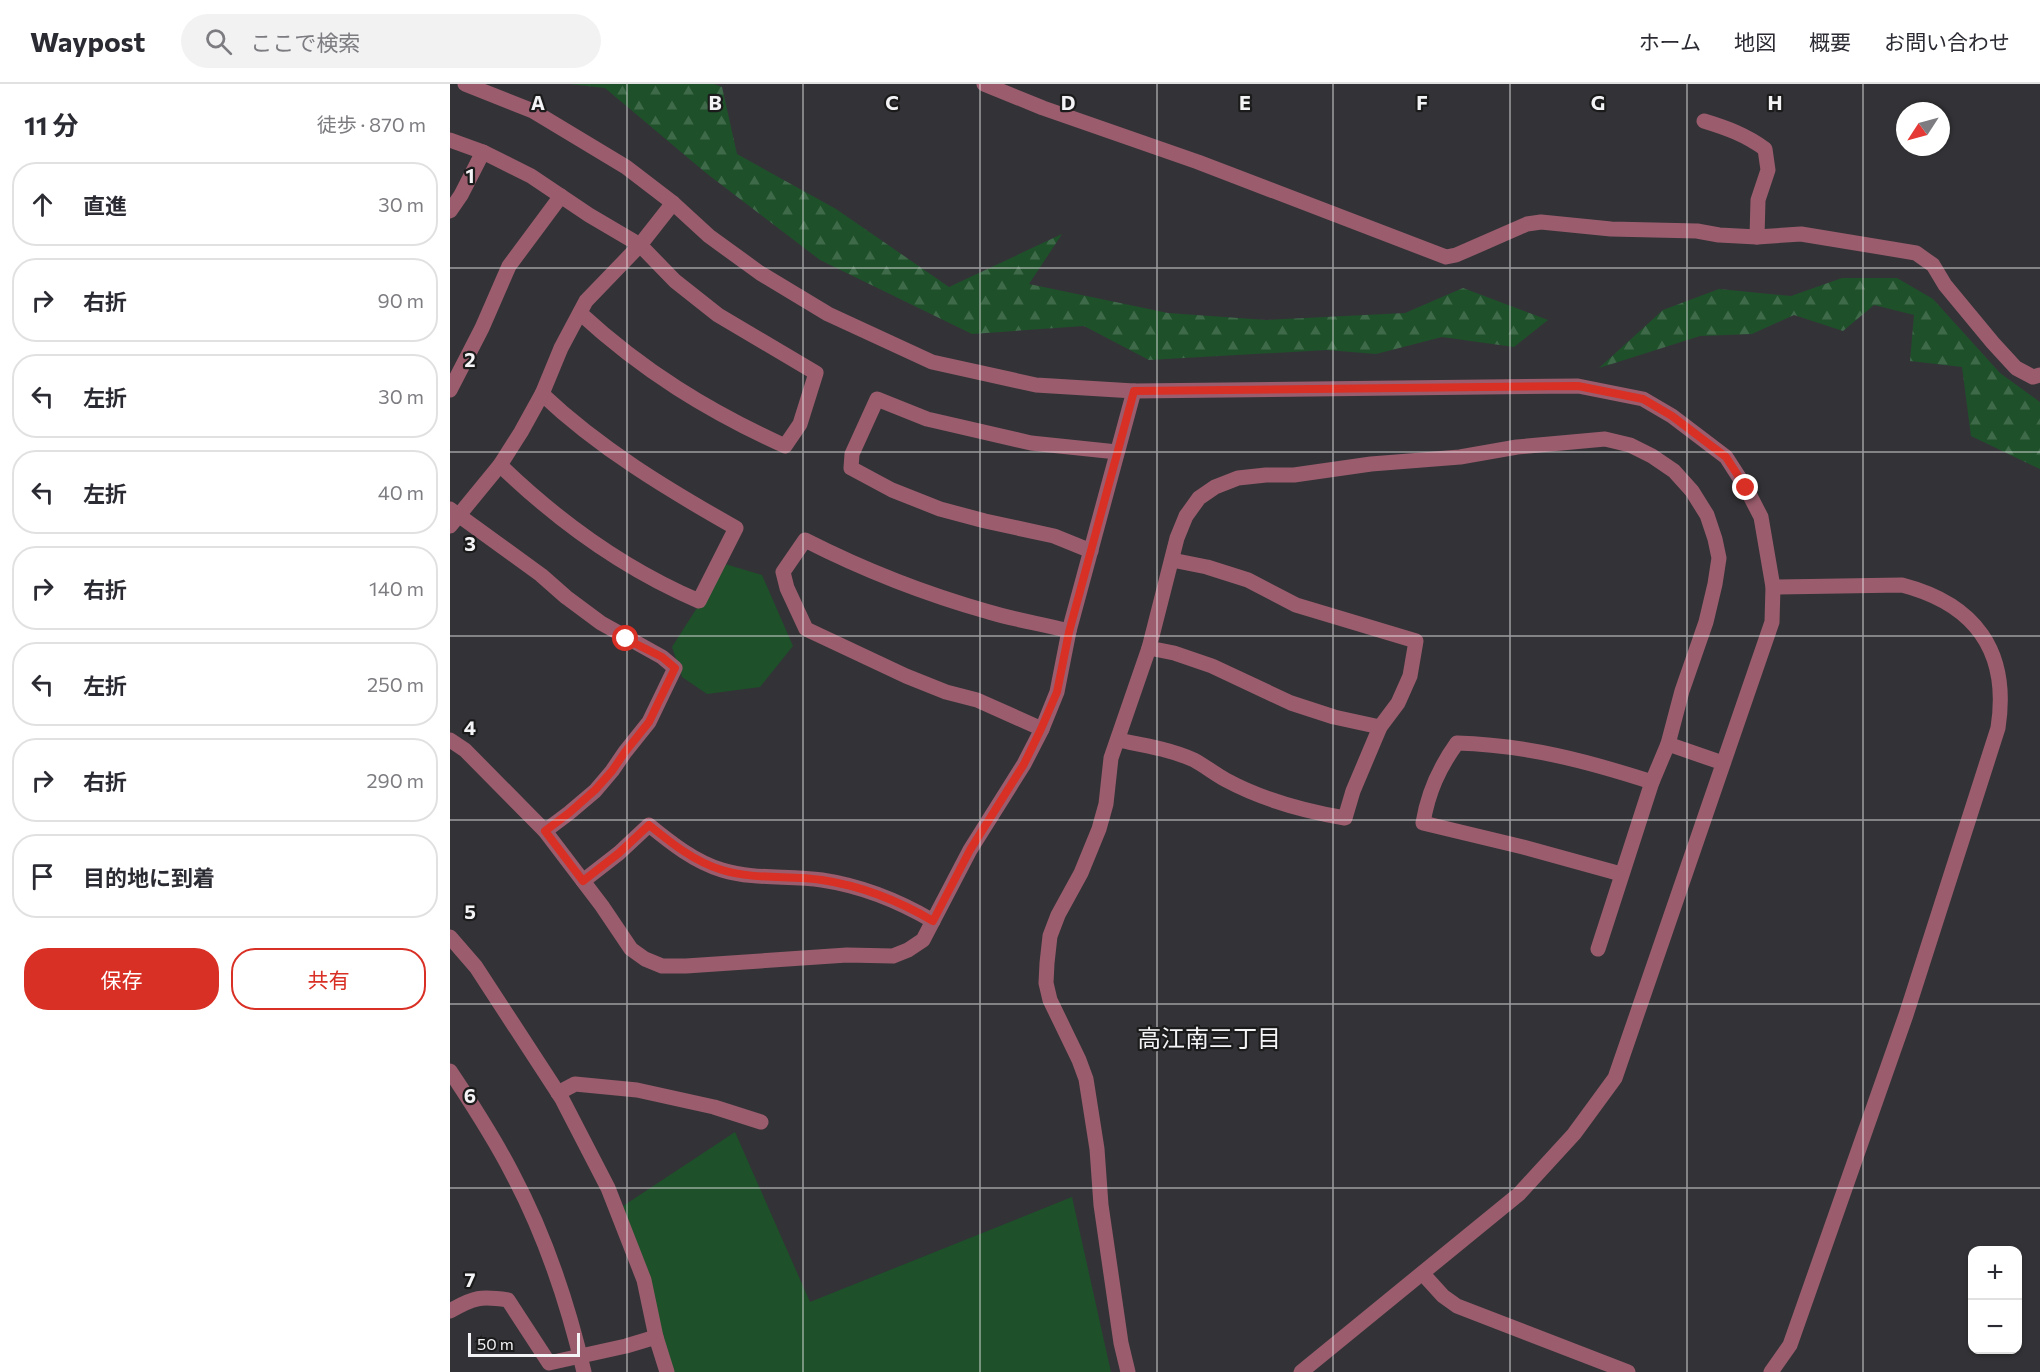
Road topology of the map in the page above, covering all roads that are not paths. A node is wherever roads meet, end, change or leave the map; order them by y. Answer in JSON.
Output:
{"nodes":[{"id":1,"x":465,"y":84,"type":"edge"},
{"id":2,"x":984,"y":84,"type":"edge"},
{"id":3,"x":1704,"y":121,"type":"dead end"},
{"id":4,"x":450,"y":140,"type":"edge"},
{"id":5,"x":483,"y":152,"type":"junction"},
{"id":6,"x":561,"y":196,"type":"junction"},
{"id":7,"x":673,"y":203,"type":"junction"},
{"id":8,"x":450,"y":211,"type":"edge"},
{"id":9,"x":1757,"y":237,"type":"junction"},
{"id":10,"x":640,"y":245,"type":"junction"},
{"id":11,"x":580,"y":313,"type":"junction"},
{"id":12,"x":2040,"y":375,"type":"edge"},
{"id":13,"x":450,"y":390,"type":"edge"},
{"id":14,"x":1134,"y":391,"type":"junction"},
{"id":15,"x":542,"y":394,"type":"junction"},
{"id":16,"x":1117,"y":452,"type":"junction"},
{"id":17,"x":500,"y":465,"type":"junction"},
{"id":18,"x":453,"y":517,"type":"edge"},
{"id":19,"x":1091,"y":551,"type":"junction"},
{"id":20,"x":1172,"y":560,"type":"junction"},
{"id":21,"x":1773,"y":587,"type":"junction"},
{"id":22,"x":1069,"y":632,"type":"junction"},
{"id":23,"x":1149,"y":648,"type":"junction"},
{"id":24,"x":1380,"y":727,"type":"junction"},
{"id":25,"x":1041,"y":729,"type":"junction"},
{"id":26,"x":450,"y":740,"type":"edge"},
{"id":27,"x":1118,"y":740,"type":"junction"},
{"id":28,"x":1668,"y":744,"type":"junction"},
{"id":29,"x":1723,"y":763,"type":"junction"},
{"id":30,"x":1652,"y":782,"type":"junction"},
{"id":31,"x":545,"y":831,"type":"junction"},
{"id":32,"x":1621,"y":874,"type":"junction"},
{"id":33,"x":583,"y":881,"type":"junction"},
{"id":34,"x":933,"y":921,"type":"junction"},
{"id":35,"x":450,"y":937,"type":"edge"},
{"id":36,"x":1598,"y":949,"type":"dead end"},
{"id":37,"x":450,"y":1071,"type":"edge"},
{"id":38,"x":558,"y":1093,"type":"junction"},
{"id":39,"x":761,"y":1122,"type":"dead end"},
{"id":40,"x":1423,"y":1274,"type":"junction"},
{"id":41,"x":450,"y":1311,"type":"edge"},
{"id":42,"x":656,"y":1336,"type":"junction"},
{"id":43,"x":580,"y":1355,"type":"junction"},
{"id":44,"x":584,"y":1372,"type":"edge"},
{"id":45,"x":659,"y":1372,"type":"edge"},
{"id":46,"x":667,"y":1372,"type":"edge"},
{"id":47,"x":1128,"y":1372,"type":"edge"},
{"id":48,"x":1301,"y":1372,"type":"edge"},
{"id":49,"x":1628,"y":1372,"type":"edge"},
{"id":50,"x":1771,"y":1372,"type":"edge"}],
"edges":[{"from":1,"to":7,"type":"street"},
{"from":2,"to":9,"type":"street"},
{"from":3,"to":9,"type":"street"},
{"from":4,"to":5,"type":"street"},
{"from":5,"to":6,"type":"street"},
{"from":5,"to":8,"type":"street"},
{"from":6,"to":10,"type":"street"},
{"from":6,"to":13,"type":"street"},
{"from":7,"to":10,"type":"street"},
{"from":7,"to":14,"type":"street"},
{"from":9,"to":12,"type":"street"},
{"from":10,"to":11,"type":"street"},
{"from":10,"to":11,"type":"street"},
{"from":11,"to":15,"type":"street"},
{"from":14,"to":16,"type":"street"},
{"from":14,"to":21,"type":"street"},
{"from":15,"to":17,"type":"street"},
{"from":15,"to":17,"type":"street"},
{"from":16,"to":19,"type":"street"},
{"from":16,"to":19,"type":"street"},
{"from":17,"to":18,"type":"street"},
{"from":18,"to":31,"type":"street"},
{"from":19,"to":22,"type":"street"},
{"from":20,"to":23,"type":"street"},
{"from":20,"to":24,"type":"street"},
{"from":20,"to":28,"type":"street"},
{"from":21,"to":29,"type":"street"},
{"from":21,"to":50,"type":"street"},
{"from":22,"to":25,"type":"street"},
{"from":22,"to":25,"type":"street"},
{"from":23,"to":24,"type":"street"},
{"from":23,"to":27,"type":"street"},
{"from":24,"to":27,"type":"street"},
{"from":25,"to":34,"type":"street"},
{"from":26,"to":31,"type":"street"},
{"from":27,"to":47,"type":"street"},
{"from":28,"to":29,"type":"street"},
{"from":28,"to":30,"type":"street"},
{"from":29,"to":40,"type":"street"},
{"from":30,"to":32,"type":"street"},
{"from":30,"to":32,"type":"street"},
{"from":31,"to":33,"type":"street"},
{"from":32,"to":36,"type":"street"},
{"from":33,"to":34,"type":"street"},
{"from":33,"to":34,"type":"street"},
{"from":35,"to":38,"type":"street"},
{"from":37,"to":43,"type":"street"},
{"from":38,"to":39,"type":"street"},
{"from":38,"to":42,"type":"street"},
{"from":40,"to":48,"type":"street"},
{"from":40,"to":49,"type":"street"},
{"from":41,"to":43,"type":"street"},
{"from":42,"to":43,"type":"street"},
{"from":42,"to":45,"type":"street"},
{"from":42,"to":46,"type":"street"},
{"from":43,"to":44,"type":"street"}]}
